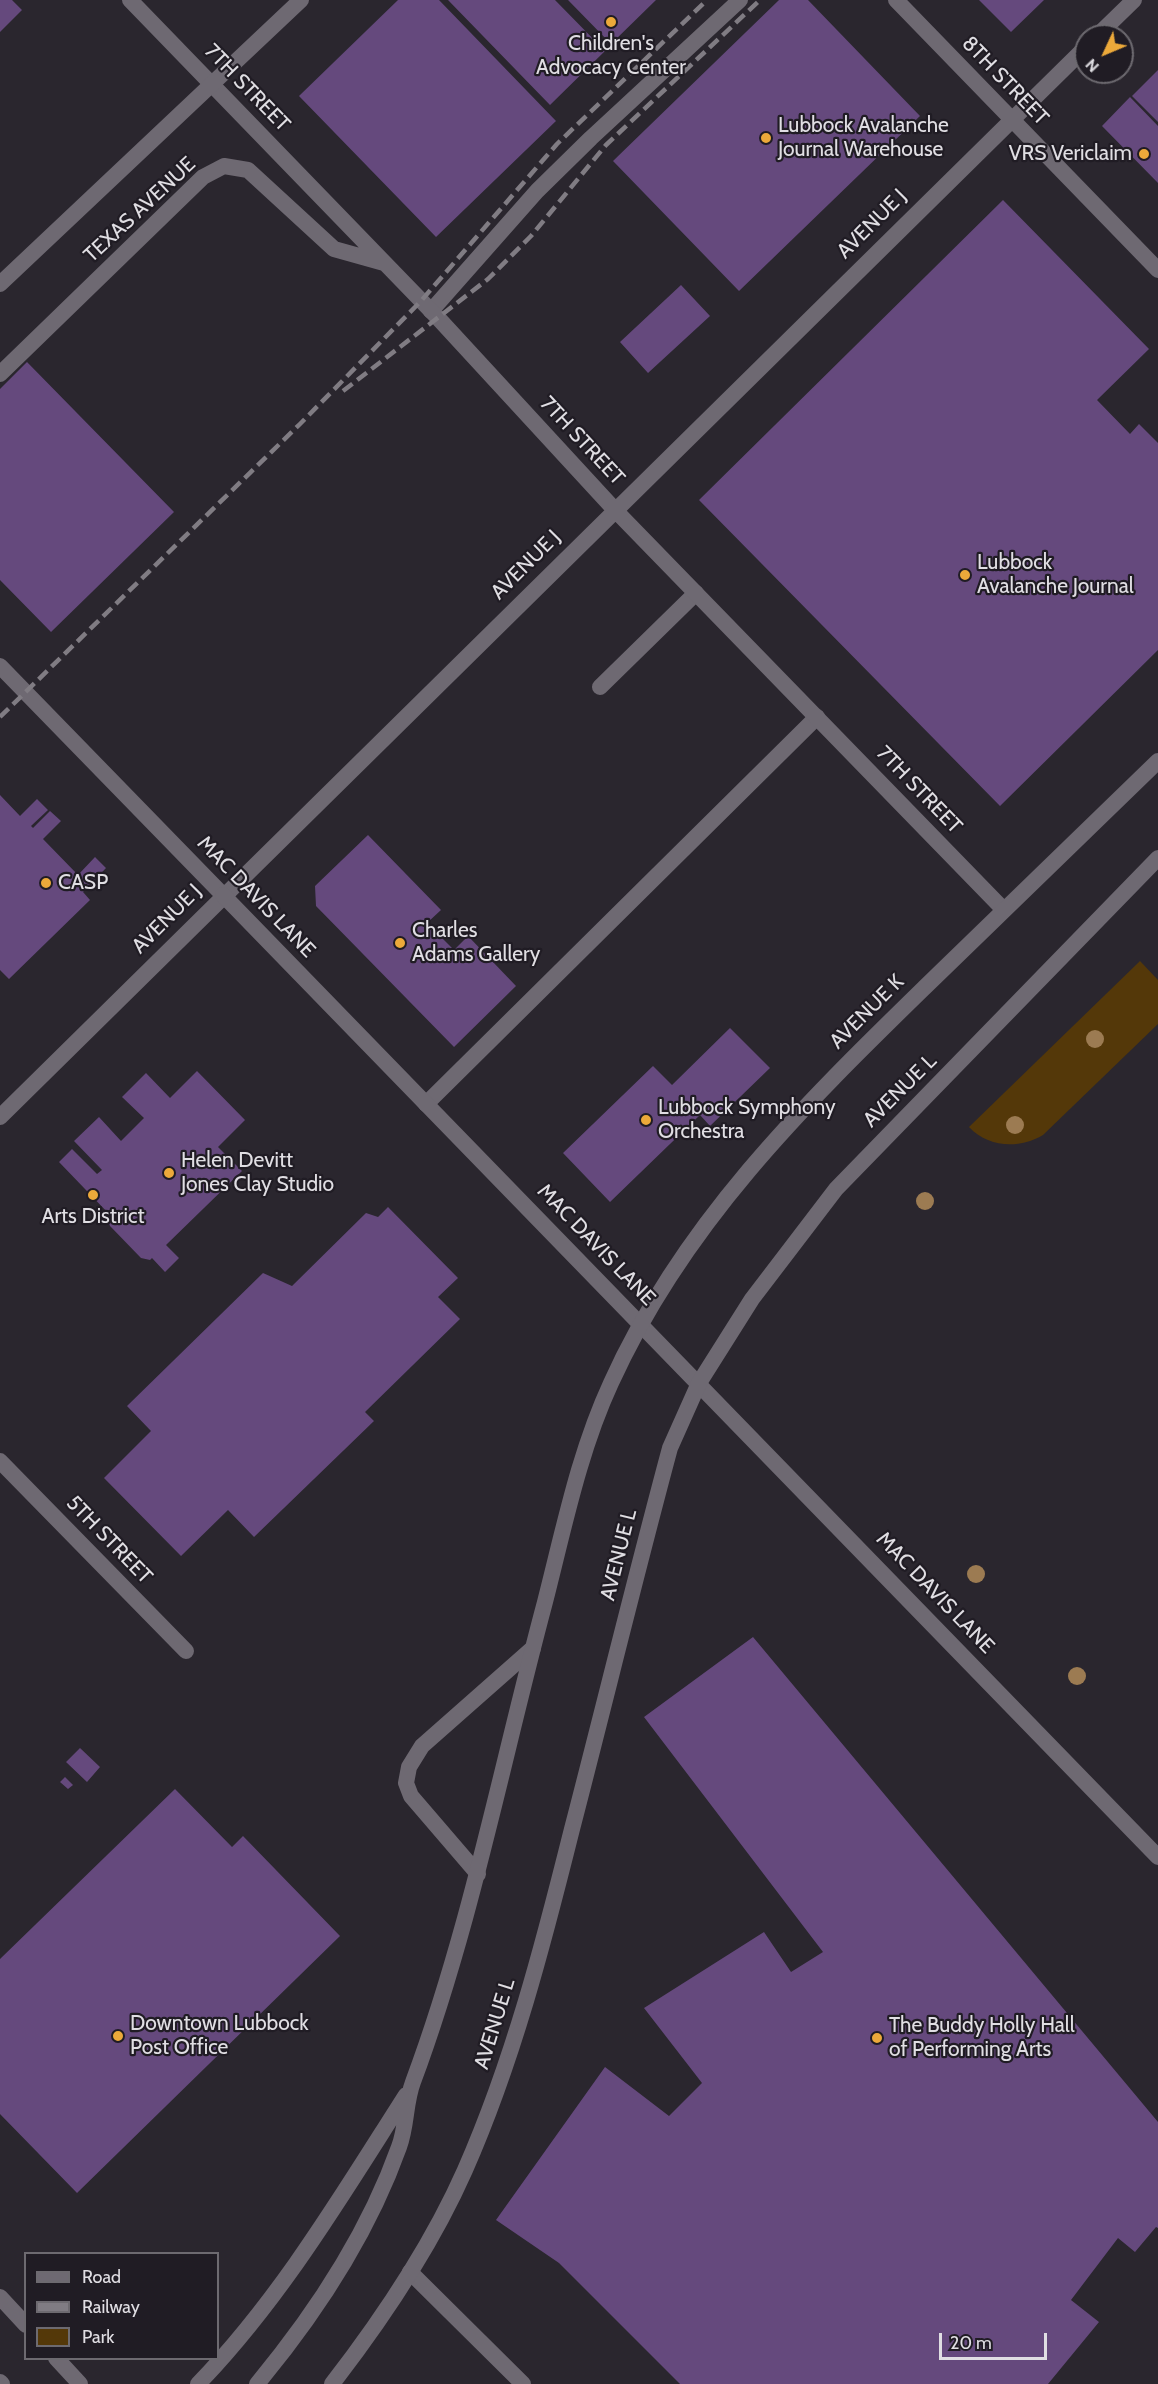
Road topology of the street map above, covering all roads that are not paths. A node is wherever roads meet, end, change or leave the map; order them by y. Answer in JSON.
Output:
{"nodes":[{"id":1,"x":130,"y":0,"type":"edge"},
{"id":2,"x":301,"y":0,"type":"edge"},
{"id":3,"x":740,"y":0,"type":"edge"},
{"id":4,"x":896,"y":0,"type":"edge"},
{"id":5,"x":1134,"y":0,"type":"edge"},
{"id":6,"x":1109,"y":24,"type":"edge"},
{"id":7,"x":1074,"y":59,"type":"edge"},
{"id":8,"x":212,"y":86,"type":"junction"},
{"id":9,"x":1011,"y":119,"type":"junction"},
{"id":10,"x":385,"y":263,"type":"junction"},
{"id":11,"x":1158,"y":270,"type":"edge"},
{"id":12,"x":0,"y":284,"type":"edge"},
{"id":13,"x":431,"y":311,"type":"junction"},
{"id":14,"x":0,"y":374,"type":"edge"},
{"id":15,"x":614,"y":509,"type":"junction"},
{"id":16,"x":696,"y":593,"type":"junction"},
{"id":17,"x":0,"y":666,"type":"edge"},
{"id":18,"x":600,"y":687,"type":"dead end"},
{"id":19,"x":817,"y":717,"type":"junction"},
{"id":20,"x":1158,"y":761,"type":"edge"},
{"id":21,"x":1158,"y":858,"type":"edge"},
{"id":22,"x":223,"y":896,"type":"junction"},
{"id":23,"x":1004,"y":910,"type":"junction"},
{"id":24,"x":426,"y":1104,"type":"junction"},
{"id":25,"x":0,"y":1117,"type":"edge"},
{"id":26,"x":640,"y":1323,"type":"junction"},
{"id":27,"x":699,"y":1383,"type":"junction"},
{"id":28,"x":0,"y":1461,"type":"edge"},
{"id":29,"x":532,"y":1648,"type":"junction"},
{"id":30,"x":186,"y":1651,"type":"dead end"},
{"id":31,"x":1158,"y":1857,"type":"edge"},
{"id":32,"x":477,"y":1874,"type":"junction"},
{"id":33,"x":410,"y":2089,"type":"junction"},
{"id":34,"x":410,"y":2272,"type":"junction"},
{"id":35,"x":0,"y":2297,"type":"edge"},
{"id":36,"x":24,"y":2323,"type":"edge"},
{"id":37,"x":58,"y":2360,"type":"edge"},
{"id":38,"x":80,"y":2384,"type":"edge"},
{"id":39,"x":198,"y":2384,"type":"edge"},
{"id":40,"x":257,"y":2384,"type":"edge"},
{"id":41,"x":332,"y":2384,"type":"edge"},
{"id":42,"x":523,"y":2384,"type":"edge"}],
"edges":[{"from":1,"to":8,"type":"street","name":"7TH STREET"},
{"from":2,"to":8,"type":"street","name":"TEXAS AVENUE"},
{"from":3,"to":13,"type":"street"},
{"from":4,"to":9,"type":"street","name":"8TH STREET"},
{"from":5,"to":6,"type":"street"},
{"from":7,"to":9,"type":"street","name":"AVENUE J"},
{"from":8,"to":10,"type":"street","name":"7TH STREET"},
{"from":8,"to":12,"type":"street","name":"TEXAS AVENUE"},
{"from":9,"to":11,"type":"street","name":"8TH STREET"},
{"from":9,"to":15,"type":"street","name":"AVENUE J"},
{"from":10,"to":13,"type":"street","name":"7TH STREET"},
{"from":10,"to":14,"type":"street","name":"TEXAS AVENUE"},
{"from":13,"to":15,"type":"street","name":"7TH STREET"},
{"from":15,"to":16,"type":"street","name":"7TH STREET"},
{"from":15,"to":22,"type":"street","name":"AVENUE J"},
{"from":16,"to":18,"type":"street"},
{"from":16,"to":19,"type":"street","name":"7TH STREET"},
{"from":17,"to":22,"type":"street","name":"MAC DAVIS LANE"},
{"from":19,"to":23,"type":"street","name":"7TH STREET"},
{"from":19,"to":24,"type":"street"},
{"from":20,"to":23,"type":"street","name":"AVENUE K"},
{"from":21,"to":27,"type":"street","name":"AVENUE L"},
{"from":22,"to":24,"type":"street","name":"MAC DAVIS LANE"},
{"from":22,"to":25,"type":"street","name":"AVENUE J"},
{"from":23,"to":26,"type":"street","name":"AVENUE K"},
{"from":24,"to":26,"type":"street","name":"MAC DAVIS LANE"},
{"from":26,"to":27,"type":"street","name":"MAC DAVIS LANE"},
{"from":26,"to":29,"type":"street"},
{"from":27,"to":31,"type":"street","name":"MAC DAVIS LANE"},
{"from":27,"to":34,"type":"street","name":"AVENUE L"},
{"from":28,"to":30,"type":"street","name":"5TH STREET"},
{"from":29,"to":32,"type":"street"},
{"from":29,"to":32,"type":"street"},
{"from":32,"to":33,"type":"street"},
{"from":33,"to":39,"type":"street"},
{"from":33,"to":40,"type":"street"},
{"from":34,"to":41,"type":"street","name":"AVENUE L"},
{"from":34,"to":42,"type":"street"},
{"from":35,"to":36,"type":"street"},
{"from":37,"to":38,"type":"street"}]}
